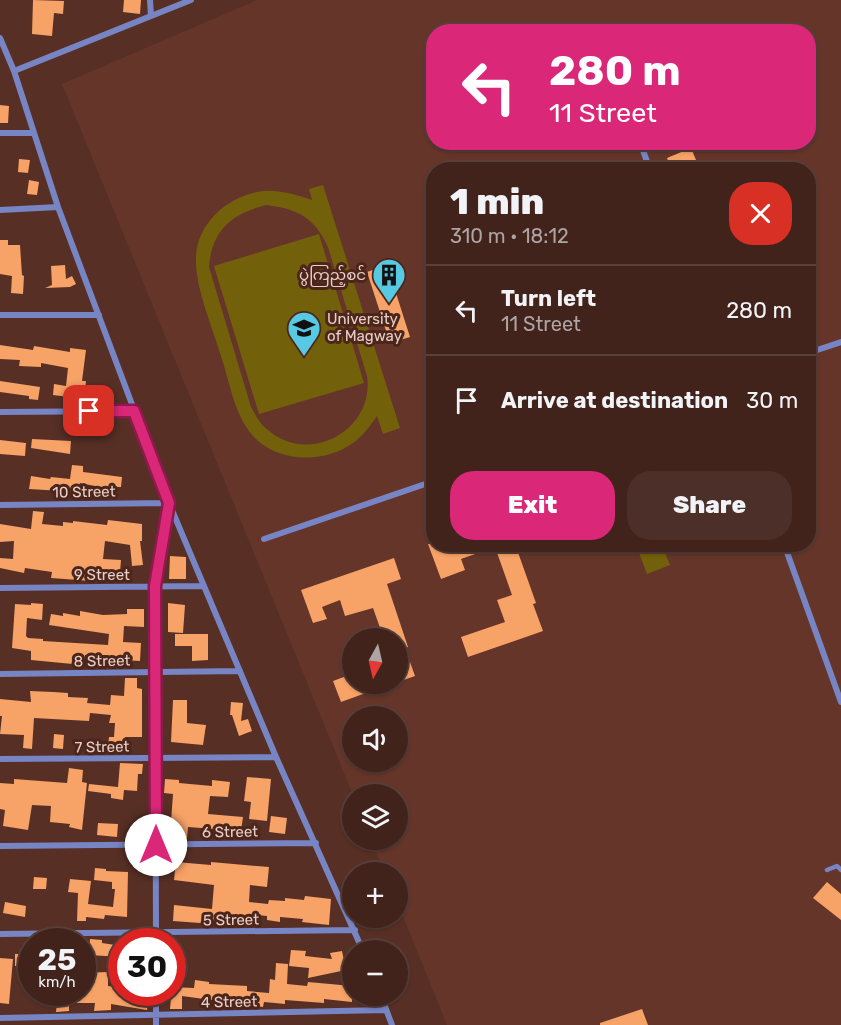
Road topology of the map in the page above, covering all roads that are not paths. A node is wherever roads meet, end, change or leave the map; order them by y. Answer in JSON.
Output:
{"nodes":[{"id":1,"x":150,"y":0,"type":"edge"},
{"id":2,"x":191,"y":0,"type":"edge"},
{"id":3,"x":151,"y":16,"type":"junction"},
{"id":4,"x":1,"y":42,"type":"edge"},
{"id":5,"x":14,"y":71,"type":"junction"},
{"id":6,"x":34,"y":132,"type":"junction"},
{"id":7,"x":0,"y":133,"type":"edge"},
{"id":8,"x":58,"y":207,"type":"junction"},
{"id":9,"x":0,"y":210,"type":"edge"},
{"id":10,"x":0,"y":315,"type":"edge"},
{"id":11,"x":99,"y":315,"type":"junction"},
{"id":12,"x":841,"y":342,"type":"edge"},
{"id":13,"x":816,"y":350,"type":"edge"},
{"id":14,"x":134,"y":411,"type":"junction"},
{"id":15,"x":0,"y":412,"type":"edge"},
{"id":16,"x":426,"y":485,"type":"edge"},
{"id":17,"x":169,"y":503,"type":"junction"},
{"id":18,"x":0,"y":505,"type":"edge"},
{"id":19,"x":264,"y":539,"type":"dead end"},
{"id":20,"x":787,"y":552,"type":"edge"},
{"id":21,"x":155,"y":586,"type":"junction"},
{"id":22,"x":204,"y":586,"type":"junction"},
{"id":23,"x":0,"y":588,"type":"edge"},
{"id":24,"x":240,"y":671,"type":"junction"},
{"id":25,"x":155,"y":672,"type":"junction"},
{"id":26,"x":0,"y":674,"type":"edge"},
{"id":27,"x":841,"y":702,"type":"edge"},
{"id":28,"x":276,"y":757,"type":"junction"},
{"id":29,"x":156,"y":758,"type":"junction"},
{"id":30,"x":0,"y":759,"type":"edge"},
{"id":31,"x":316,"y":843,"type":"junction"},
{"id":32,"x":156,"y":845,"type":"junction"},
{"id":33,"x":0,"y":846,"type":"edge"},
{"id":34,"x":826,"y":870,"type":"dead end"},
{"id":35,"x":841,"y":870,"type":"edge"},
{"id":36,"x":156,"y":928,"type":"edge"},
{"id":37,"x":355,"y":930,"type":"junction"},
{"id":38,"x":108,"y":933,"type":"edge"},
{"id":39,"x":186,"y":933,"type":"edge"},
{"id":40,"x":0,"y":934,"type":"edge"},
{"id":41,"x":359,"y":940,"type":"edge"},
{"id":42,"x":156,"y":1006,"type":"edge"},
{"id":43,"x":385,"y":1006,"type":"edge"},
{"id":44,"x":386,"y":1010,"type":"junction"},
{"id":45,"x":156,"y":1016,"type":"junction"},
{"id":46,"x":0,"y":1018,"type":"edge"},
{"id":47,"x":156,"y":1025,"type":"edge"},
{"id":48,"x":392,"y":1025,"type":"edge"}],
"edges":[{"from":1,"to":3,"type":"street"},
{"from":2,"to":3,"type":"street"},
{"from":3,"to":5,"type":"street"},
{"from":4,"to":5,"type":"street"},
{"from":5,"to":6,"type":"street"},
{"from":6,"to":7,"type":"street"},
{"from":6,"to":8,"type":"street"},
{"from":8,"to":9,"type":"street"},
{"from":8,"to":11,"type":"street"},
{"from":10,"to":11,"type":"street"},
{"from":11,"to":14,"type":"street"},
{"from":12,"to":13,"type":"street"},
{"from":14,"to":15,"type":"street"},
{"from":14,"to":17,"type":"street"},
{"from":16,"to":19,"type":"street"},
{"from":17,"to":18,"type":"street","name":"10 Street"},
{"from":17,"to":21,"type":"street"},
{"from":17,"to":22,"type":"street"},
{"from":20,"to":27,"type":"street"},
{"from":21,"to":22,"type":"street","name":"9 Street"},
{"from":21,"to":23,"type":"street","name":"9 Street"},
{"from":21,"to":25,"type":"street"},
{"from":22,"to":24,"type":"street"},
{"from":24,"to":25,"type":"street","name":"8 Street"},
{"from":24,"to":28,"type":"street"},
{"from":25,"to":26,"type":"street","name":"8 Street"},
{"from":25,"to":29,"type":"street"},
{"from":28,"to":29,"type":"street","name":"7 Street"},
{"from":28,"to":31,"type":"street"},
{"from":29,"to":30,"type":"street","name":"7 Street"},
{"from":29,"to":32,"type":"street"},
{"from":31,"to":32,"type":"street","name":"6 Street"},
{"from":31,"to":37,"type":"street"},
{"from":32,"to":33,"type":"street","name":"6 Street"},
{"from":32,"to":36,"type":"street"},
{"from":34,"to":35,"type":"lane"},
{"from":37,"to":39,"type":"street","name":"5 Street"},
{"from":37,"to":41,"type":"street"},
{"from":38,"to":40,"type":"street","name":"5 Street"},
{"from":42,"to":45,"type":"street"},
{"from":43,"to":44,"type":"street"},
{"from":44,"to":45,"type":"street","name":"4 Street"},
{"from":44,"to":48,"type":"street"},
{"from":45,"to":46,"type":"street","name":"4 Street"},
{"from":45,"to":47,"type":"street"}]}
